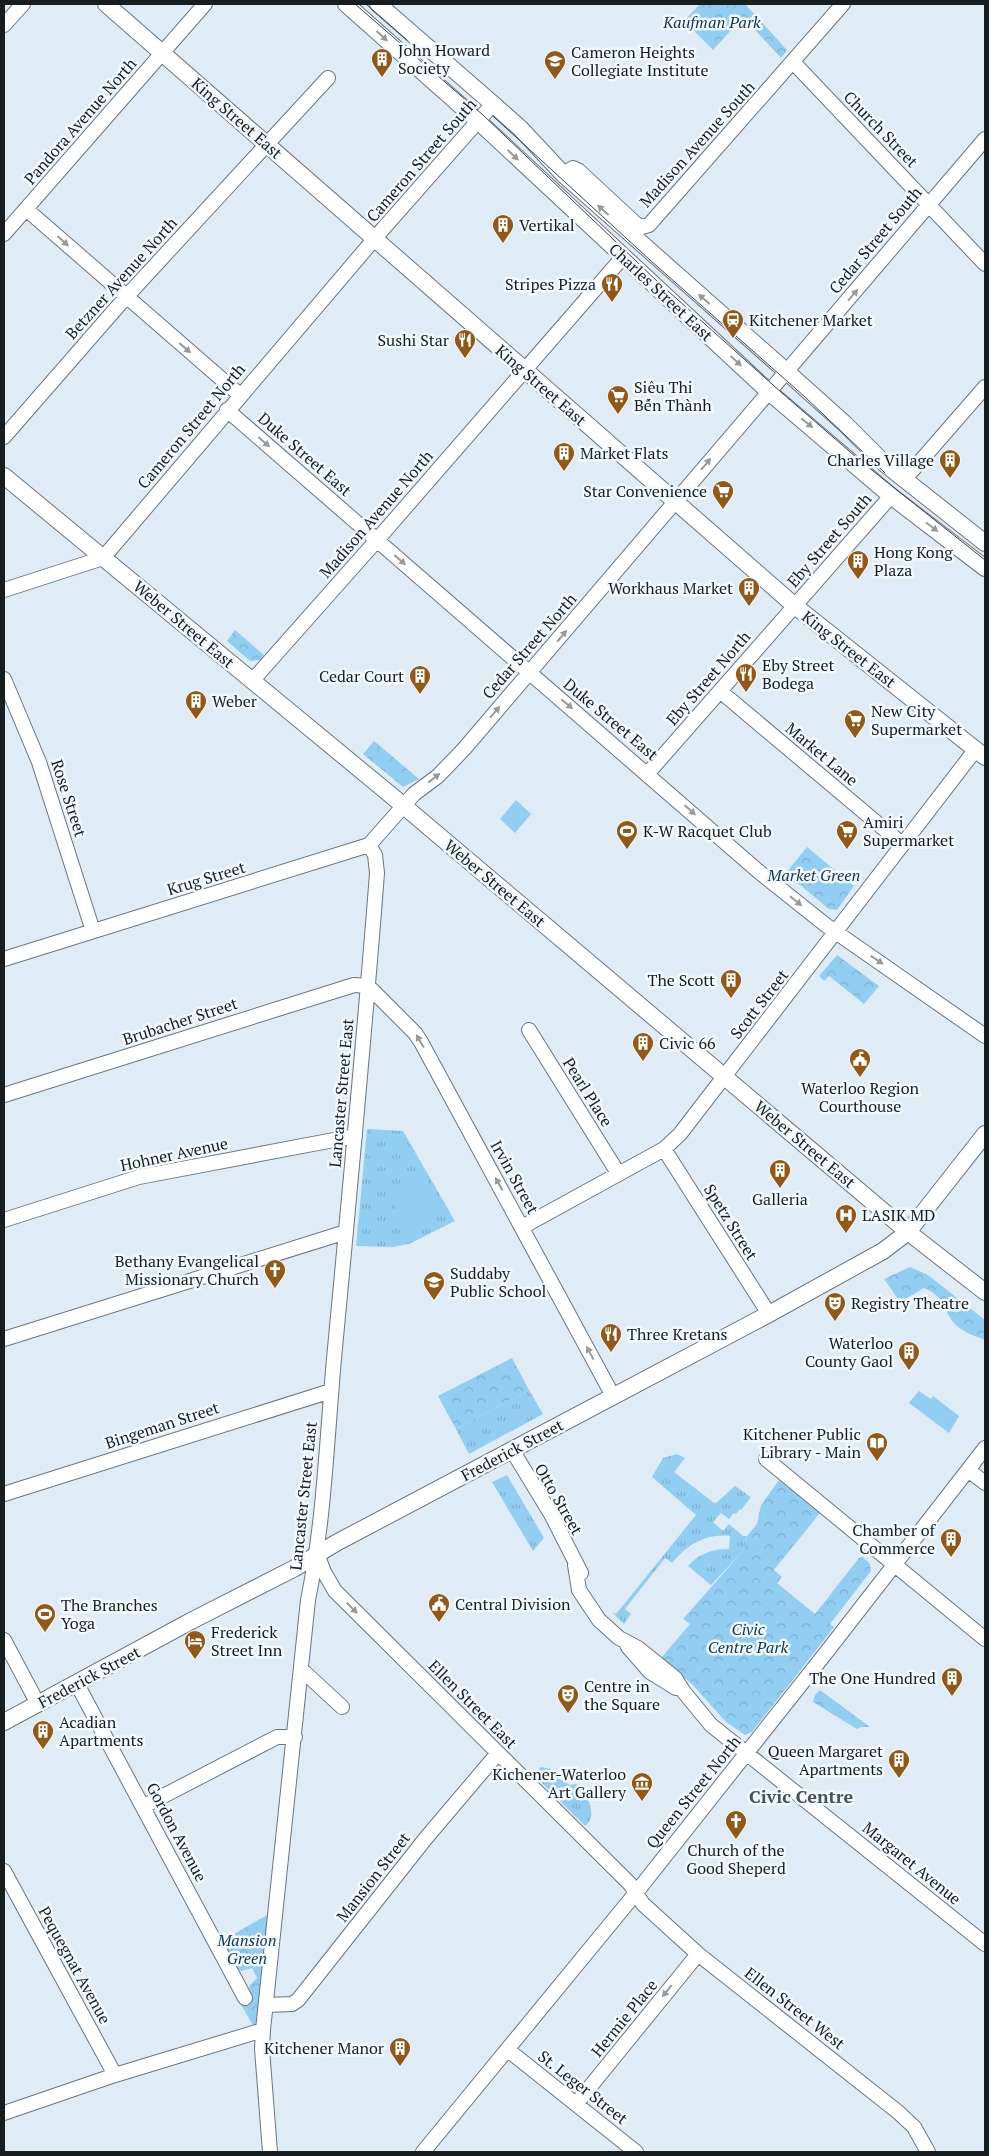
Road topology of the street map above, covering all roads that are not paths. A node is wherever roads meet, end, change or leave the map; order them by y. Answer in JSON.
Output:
{"nodes":[{"id":1,"x":23,"y":4,"type":"edge"},
{"id":2,"x":106,"y":4,"type":"edge"},
{"id":3,"x":205,"y":4,"type":"edge"},
{"id":4,"x":346,"y":4,"type":"edge"},
{"id":5,"x":378,"y":4,"type":"edge"},
{"id":6,"x":844,"y":4,"type":"edge"},
{"id":7,"x":4,"y":25,"type":"edge"},
{"id":8,"x":162,"y":53,"type":"junction"},
{"id":9,"x":793,"y":62,"type":"junction"},
{"id":10,"x":328,"y":78,"type":"dead end"},
{"id":11,"x":493,"y":104,"type":"junction"},
{"id":12,"x":478,"y":121,"type":"junction"},
{"id":13,"x":985,"y":139,"type":"edge"},
{"id":14,"x":268,"y":144,"type":"junction"},
{"id":15,"x":563,"y":174,"type":"junction"},
{"id":16,"x":929,"y":203,"type":"junction"},
{"id":17,"x":26,"y":209,"type":"junction"},
{"id":18,"x":4,"y":234,"type":"edge"},
{"id":19,"x":375,"y":239,"type":"junction"},
{"id":20,"x":623,"y":257,"type":"junction"},
{"id":21,"x":985,"y":264,"type":"edge"},
{"id":22,"x":126,"y":297,"type":"junction"},
{"id":23,"x":525,"y":370,"type":"junction"},
{"id":24,"x":787,"y":372,"type":"junction"},
{"id":25,"x":985,"y":387,"type":"edge"},
{"id":26,"x":769,"y":392,"type":"junction"},
{"id":27,"x":240,"y":395,"type":"junction"},
{"id":28,"x":228,"y":410,"type":"junction"},
{"id":29,"x":4,"y":437,"type":"edge"},
{"id":30,"x":4,"y":476,"type":"edge"},
{"id":31,"x":904,"y":480,"type":"junction"},
{"id":32,"x":891,"y":496,"type":"junction"},
{"id":33,"x":676,"y":502,"type":"junction"},
{"id":34,"x":377,"y":540,"type":"junction"},
{"id":35,"x":985,"y":543,"type":"edge"},
{"id":36,"x":103,"y":558,"type":"junction"},
{"id":37,"x":985,"y":568,"type":"edge"},
{"id":38,"x":4,"y":590,"type":"edge"},
{"id":39,"x":795,"y":606,"type":"junction"},
{"id":40,"x":529,"y":672,"type":"junction"},
{"id":41,"x":4,"y":679,"type":"edge"},
{"id":42,"x":252,"y":681,"type":"junction"},
{"id":43,"x":720,"y":691,"type":"junction"},
{"id":44,"x":980,"y":753,"type":"edge"},
{"id":45,"x":648,"y":773,"type":"junction"},
{"id":46,"x":403,"y":806,"type":"junction"},
{"id":47,"x":902,"y":844,"type":"junction"},
{"id":48,"x":369,"y":845,"type":"junction"},
{"id":49,"x":93,"y":931,"type":"junction"},
{"id":50,"x":837,"y":932,"type":"junction"},
{"id":51,"x":4,"y":959,"type":"edge"},
{"id":52,"x":368,"y":986,"type":"junction"},
{"id":53,"x":529,"y":1030,"type":"dead end"},
{"id":54,"x":985,"y":1036,"type":"edge"},
{"id":55,"x":725,"y":1077,"type":"junction"},
{"id":56,"x":4,"y":1095,"type":"edge"},
{"id":57,"x":985,"y":1134,"type":"edge"},
{"id":58,"x":355,"y":1136,"type":"junction"},
{"id":59,"x":664,"y":1149,"type":"junction"},
{"id":60,"x":618,"y":1173,"type":"junction"},
{"id":61,"x":4,"y":1220,"type":"edge"},
{"id":62,"x":522,"y":1226,"type":"junction"},
{"id":63,"x":346,"y":1232,"type":"junction"},
{"id":64,"x":908,"y":1232,"type":"junction"},
{"id":65,"x":985,"y":1292,"type":"edge"},
{"id":66,"x":769,"y":1314,"type":"junction"},
{"id":67,"x":4,"y":1339,"type":"edge"},
{"id":68,"x":331,"y":1391,"type":"junction"},
{"id":69,"x":613,"y":1396,"type":"junction"},
{"id":70,"x":985,"y":1448,"type":"edge"},
{"id":71,"x":512,"y":1450,"type":"junction"},
{"id":72,"x":766,"y":1459,"type":"dead end"},
{"id":73,"x":968,"y":1470,"type":"junction"},
{"id":74,"x":985,"y":1483,"type":"edge"},
{"id":75,"x":4,"y":1494,"type":"edge"},
{"id":76,"x":316,"y":1553,"type":"junction"},
{"id":77,"x":894,"y":1565,"type":"junction"},
{"id":78,"x":335,"y":1591,"type":"junction"},
{"id":79,"x":308,"y":1600,"type":"junction"},
{"id":80,"x":985,"y":1639,"type":"edge"},
{"id":81,"x":4,"y":1640,"type":"edge"},
{"id":82,"x":302,"y":1670,"type":"junction"},
{"id":83,"x":77,"y":1684,"type":"junction"},
{"id":84,"x":38,"y":1704,"type":"junction"},
{"id":85,"x":342,"y":1707,"type":"dead end"},
{"id":86,"x":4,"y":1722,"type":"edge"},
{"id":87,"x":295,"y":1737,"type":"junction"},
{"id":88,"x":498,"y":1753,"type":"junction"},
{"id":89,"x":746,"y":1753,"type":"junction"},
{"id":90,"x":144,"y":1806,"type":"junction"},
{"id":91,"x":4,"y":1871,"type":"edge"},
{"id":92,"x":635,"y":1894,"type":"junction"},
{"id":93,"x":985,"y":1944,"type":"edge"},
{"id":94,"x":698,"y":1954,"type":"junction"},
{"id":95,"x":245,"y":1998,"type":"dead end"},
{"id":96,"x":267,"y":2005,"type":"junction"},
{"id":97,"x":263,"y":2030,"type":"junction"},
{"id":98,"x":508,"y":2050,"type":"junction"},
{"id":99,"x":115,"y":2075,"type":"junction"},
{"id":100,"x":576,"y":2104,"type":"junction"},
{"id":101,"x":4,"y":2114,"type":"edge"},
{"id":102,"x":270,"y":2152,"type":"edge"},
{"id":103,"x":423,"y":2152,"type":"edge"},
{"id":104,"x":636,"y":2152,"type":"edge"},
{"id":105,"x":928,"y":2152,"type":"edge"}],
"edges":[{"from":1,"to":7,"type":"street"},
{"from":2,"to":8,"type":"main road","name":"King Street East"},
{"from":3,"to":8,"type":"street","name":"Pandora Avenue North"},
{"from":4,"to":12,"type":"main road","name":"Charles Street East","one_way":true},
{"from":5,"to":11,"type":"main road","name":"Charles Street East"},
{"from":6,"to":9,"type":"street","name":"Madison Avenue South"},
{"from":8,"to":14,"type":"main road","name":"King Street East"},
{"from":8,"to":17,"type":"street","name":"Pandora Avenue North"},
{"from":9,"to":15,"type":"street","name":"Madison Avenue South"},
{"from":9,"to":16,"type":"street","name":"Church Street"},
{"from":10,"to":14,"type":"street","name":"Betzner Avenue North"},
{"from":11,"to":12,"type":"street","name":"Cameron Street South"},
{"from":11,"to":15,"type":"main road","name":"Charles Street East"},
{"from":12,"to":19,"type":"street","name":"Cameron Street South"},
{"from":12,"to":20,"type":"main road","name":"Charles Street East","one_way":true},
{"from":13,"to":16,"type":"street","name":"Cedar Street South"},
{"from":14,"to":19,"type":"main road","name":"King Street East"},
{"from":14,"to":22,"type":"street","name":"Betzner Avenue North"},
{"from":24,"to":15,"type":"main road","name":"Charles Street East","one_way":true},
{"from":16,"to":21,"type":"street","name":"Church Street"},
{"from":24,"to":16,"type":"street","name":"Cedar Street South","one_way":true},
{"from":17,"to":18,"type":"street","name":"Pandora Avenue North"},
{"from":17,"to":22,"type":"street","one_way":true},
{"from":19,"to":23,"type":"main road","name":"King Street East"},
{"from":19,"to":27,"type":"street","name":"Cameron Street North"},
{"from":20,"to":23,"type":"street"},
{"from":20,"to":26,"type":"main road","name":"Charles Street East","one_way":true},
{"from":22,"to":27,"type":"street","one_way":true},
{"from":22,"to":29,"type":"street","name":"Betzner Avenue North"},
{"from":23,"to":33,"type":"main road","name":"King Street East"},
{"from":23,"to":34,"type":"street","name":"Madison Avenue North"},
{"from":24,"to":26,"type":"street","name":"Cedar Street South"},
{"from":24,"to":31,"type":"main road","name":"Charles Street East"},
{"from":25,"to":31,"type":"street"},
{"from":26,"to":32,"type":"main road","name":"Charles Street East","one_way":true},
{"from":33,"to":26,"type":"street","name":"Cedar Street South","one_way":true},
{"from":27,"to":28,"type":"street","name":"Cameron Street North"},
{"from":28,"to":34,"type":"street","name":"Duke Street East","one_way":true},
{"from":28,"to":36,"type":"street","name":"Cameron Street North"},
{"from":30,"to":36,"type":"main road","name":"Weber Street East"},
{"from":31,"to":35,"type":"main road","name":"Charles Street East"},
{"from":32,"to":37,"type":"main road","name":"Charles Street East","one_way":true},
{"from":32,"to":39,"type":"street","name":"Eby Street South"},
{"from":33,"to":39,"type":"main road","name":"King Street East"},
{"from":40,"to":33,"type":"street","name":"Cedar Street North","one_way":true},
{"from":34,"to":40,"type":"street","name":"Duke Street East","one_way":true},
{"from":34,"to":42,"type":"street","name":"Madison Avenue North"},
{"from":36,"to":38,"type":"street"},
{"from":36,"to":42,"type":"main road","name":"Weber Street East"},
{"from":39,"to":43,"type":"street","name":"Eby Street North"},
{"from":39,"to":44,"type":"main road","name":"King Street East"},
{"from":40,"to":45,"type":"street","name":"Duke Street East","one_way":true},
{"from":46,"to":40,"type":"street","name":"Cedar Street North","one_way":true},
{"from":41,"to":49,"type":"street","name":"Rose Street"},
{"from":42,"to":46,"type":"main road","name":"Weber Street East"},
{"from":43,"to":45,"type":"street","name":"Eby Street North"},
{"from":43,"to":47,"type":"street","name":"Market Lane"},
{"from":44,"to":47,"type":"street","name":"Scott Street"},
{"from":45,"to":50,"type":"street","name":"Duke Street East","one_way":true},
{"from":46,"to":48,"type":"street"},
{"from":46,"to":55,"type":"main road","name":"Weber Street East"},
{"from":47,"to":50,"type":"street","name":"Scott Street"},
{"from":48,"to":49,"type":"street","name":"Krug Street"},
{"from":48,"to":52,"type":"street","name":"Lancaster Street East"},
{"from":49,"to":51,"type":"street","name":"Krug Street"},
{"from":50,"to":54,"type":"street","name":"Duke Street East","one_way":true},
{"from":50,"to":55,"type":"street","name":"Scott Street"},
{"from":52,"to":56,"type":"street","name":"Brubacher Street"},
{"from":52,"to":58,"type":"street","name":"Lancaster Street East"},
{"from":62,"to":52,"type":"street","name":"Irvin Street","one_way":true},
{"from":53,"to":60,"type":"street","name":"Pearl Place"},
{"from":55,"to":59,"type":"street","name":"Scott Street"},
{"from":55,"to":64,"type":"main road","name":"Weber Street East"},
{"from":57,"to":64,"type":"main road","name":"Frederick Street"},
{"from":58,"to":61,"type":"street","name":"Hohner Avenue"},
{"from":58,"to":63,"type":"street","name":"Lancaster Street East"},
{"from":59,"to":60,"type":"street","name":"Scott Street"},
{"from":59,"to":66,"type":"street","name":"Spetz Street"},
{"from":60,"to":62,"type":"street","name":"Scott Street"},
{"from":69,"to":62,"type":"street","name":"Irvin Street","one_way":true},
{"from":63,"to":67,"type":"street"},
{"from":63,"to":68,"type":"street","name":"Lancaster Street East"},
{"from":64,"to":65,"type":"main road","name":"Weber Street East"},
{"from":64,"to":66,"type":"main road","name":"Frederick Street"},
{"from":66,"to":69,"type":"main road","name":"Frederick Street"},
{"from":68,"to":75,"type":"street","name":"Bingeman Street"},
{"from":68,"to":76,"type":"street","name":"Lancaster Street East"},
{"from":69,"to":71,"type":"main road","name":"Frederick Street"},
{"from":70,"to":73,"type":"street","name":"Queen Street North"},
{"from":71,"to":76,"type":"main road","name":"Frederick Street"},
{"from":71,"to":89,"type":"street","name":"Otto Street"},
{"from":72,"to":77,"type":"street"},
{"from":73,"to":74,"type":"street"},
{"from":73,"to":77,"type":"street","name":"Queen Street North"},
{"from":76,"to":78,"type":"street","name":"Ellen Street East"},
{"from":76,"to":79,"type":"street","name":"Lancaster Street East"},
{"from":76,"to":83,"type":"main road","name":"Frederick Street"},
{"from":77,"to":80,"type":"street"},
{"from":77,"to":89,"type":"street","name":"Queen Street North"},
{"from":78,"to":79,"type":"street"},
{"from":78,"to":88,"type":"street","name":"Ellen Street East","one_way":true},
{"from":79,"to":82,"type":"street","name":"Lancaster Street East"},
{"from":81,"to":84,"type":"street"},
{"from":82,"to":85,"type":"street"},
{"from":82,"to":87,"type":"street","name":"Lancaster Street East"},
{"from":83,"to":84,"type":"main road","name":"Frederick Street"},
{"from":83,"to":90,"type":"street","name":"Gordon Avenue"},
{"from":84,"to":86,"type":"main road","name":"Frederick Street"},
{"from":87,"to":90,"type":"street"},
{"from":87,"to":96,"type":"street","name":"Lancaster Street East"},
{"from":88,"to":92,"type":"street","name":"Ellen Street East"},
{"from":88,"to":96,"type":"street","name":"Mansion Street"},
{"from":89,"to":92,"type":"street","name":"Queen Street North"},
{"from":89,"to":93,"type":"street","name":"Margaret Avenue"},
{"from":90,"to":95,"type":"street","name":"Gordon Avenue"},
{"from":91,"to":99,"type":"street","name":"Pequegnat Avenue"},
{"from":92,"to":94,"type":"street","name":"Ellen Street West"},
{"from":92,"to":98,"type":"street","name":"Queen Street North"},
{"from":94,"to":100,"type":"street","name":"Hermie Place","one_way":true},
{"from":94,"to":105,"type":"street","name":"Ellen Street West"},
{"from":96,"to":97,"type":"street","name":"Lancaster Street East"},
{"from":97,"to":99,"type":"street"},
{"from":97,"to":102,"type":"street","name":"Lancaster Street East"},
{"from":98,"to":100,"type":"street","name":"St. Leger Street"},
{"from":98,"to":103,"type":"street","name":"Queen Street North"},
{"from":99,"to":101,"type":"street"},
{"from":100,"to":104,"type":"street","name":"St. Leger Street"}]}
